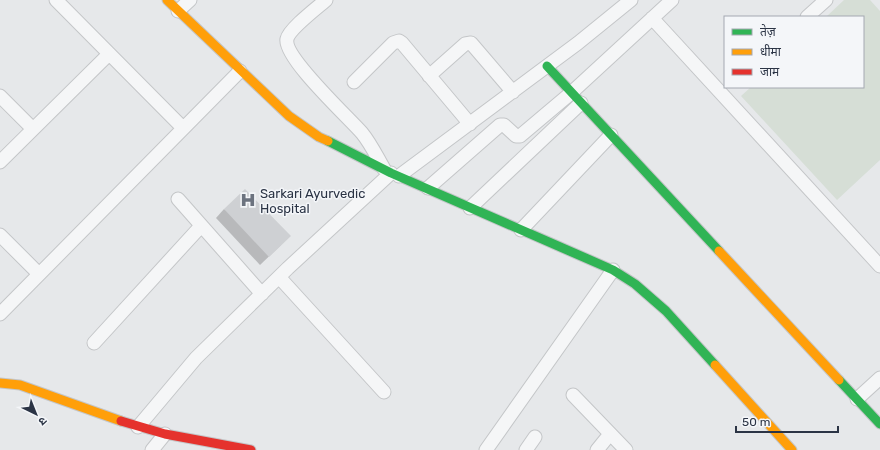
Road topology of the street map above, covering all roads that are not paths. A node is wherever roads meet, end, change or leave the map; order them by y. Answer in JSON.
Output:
{"nodes":[{"id":1,"x":56,"y":0,"type":"edge"},
{"id":2,"x":167,"y":0,"type":"edge"},
{"id":3,"x":190,"y":0,"type":"edge"},
{"id":4,"x":326,"y":0,"type":"edge"},
{"id":5,"x":631,"y":0,"type":"edge"},
{"id":6,"x":672,"y":0,"type":"edge"},
{"id":7,"x":826,"y":0,"type":"edge"},
{"id":8,"x":178,"y":11,"type":"junction"},
{"id":9,"x":808,"y":16,"type":"edge"},
{"id":10,"x":652,"y":18,"type":"junction"},
{"id":11,"x":109,"y":54,"type":"junction"},
{"id":12,"x":547,"y":66,"type":"junction"},
{"id":13,"x":240,"y":71,"type":"junction"},
{"id":14,"x":429,"y":76,"type":"junction"},
{"id":15,"x":354,"y":82,"type":"dead end"},
{"id":16,"x":726,"y":91,"type":"edge"},
{"id":17,"x":513,"y":92,"type":"junction"},
{"id":18,"x":571,"y":93,"type":"junction"},
{"id":19,"x":0,"y":96,"type":"edge"},
{"id":20,"x":581,"y":103,"type":"junction"},
{"id":21,"x":470,"y":124,"type":"junction"},
{"id":22,"x":183,"y":128,"type":"junction"},
{"id":23,"x":33,"y":129,"type":"junction"},
{"id":24,"x":611,"y":135,"type":"junction"},
{"id":25,"x":0,"y":162,"type":"edge"},
{"id":26,"x":391,"y":173,"type":"junction"},
{"id":27,"x":428,"y":188,"type":"junction"},
{"id":28,"x":178,"y":199,"type":"dead end"},
{"id":29,"x":470,"y":208,"type":"junction"},
{"id":30,"x":201,"y":226,"type":"junction"},
{"id":31,"x":521,"y":230,"type":"junction"},
{"id":32,"x":0,"y":235,"type":"edge"},
{"id":33,"x":880,"y":266,"type":"edge"},
{"id":34,"x":613,"y":270,"type":"junction"},
{"id":35,"x":39,"y":274,"type":"junction"},
{"id":36,"x":279,"y":277,"type":"junction"},
{"id":37,"x":262,"y":294,"type":"junction"},
{"id":38,"x":0,"y":314,"type":"edge"},
{"id":39,"x":94,"y":343,"type":"dead end"},
{"id":40,"x":880,"y":378,"type":"edge"},
{"id":41,"x":0,"y":382,"type":"edge"},
{"id":42,"x":384,"y":392,"type":"dead end"},
{"id":43,"x":573,"y":395,"type":"dead end"},
{"id":44,"x":857,"y":398,"type":"junction"},
{"id":45,"x":880,"y":424,"type":"edge"},
{"id":46,"x":138,"y":427,"type":"junction"},
{"id":47,"x":164,"y":434,"type":"junction"},
{"id":48,"x":610,"y":434,"type":"junction"},
{"id":49,"x":535,"y":437,"type":"dead end"},
{"id":50,"x":152,"y":450,"type":"edge"},
{"id":51,"x":251,"y":450,"type":"edge"},
{"id":52,"x":486,"y":450,"type":"edge"},
{"id":53,"x":526,"y":450,"type":"edge"},
{"id":54,"x":598,"y":450,"type":"edge"},
{"id":55,"x":626,"y":450,"type":"edge"},
{"id":56,"x":792,"y":450,"type":"edge"}],
"edges":[{"from":1,"to":11,"type":"street"},
{"from":2,"to":8,"type":"street"},
{"from":3,"to":8,"type":"street"},
{"from":4,"to":26,"type":"street"},
{"from":5,"to":12,"type":"street"},
{"from":6,"to":10,"type":"street"},
{"from":7,"to":9,"type":"street"},
{"from":8,"to":13,"type":"street"},
{"from":10,"to":16,"type":"street"},
{"from":10,"to":18,"type":"street"},
{"from":11,"to":22,"type":"street"},
{"from":11,"to":23,"type":"street"},
{"from":12,"to":17,"type":"street"},
{"from":12,"to":18,"type":"street"},
{"from":13,"to":22,"type":"street"},
{"from":13,"to":26,"type":"street"},
{"from":14,"to":15,"type":"street"},
{"from":14,"to":17,"type":"street"},
{"from":14,"to":21,"type":"street"},
{"from":16,"to":33,"type":"street"},
{"from":17,"to":21,"type":"street"},
{"from":18,"to":20,"type":"street"},
{"from":18,"to":27,"type":"street"},
{"from":19,"to":23,"type":"street"},
{"from":20,"to":24,"type":"street"},
{"from":20,"to":29,"type":"street"},
{"from":21,"to":26,"type":"street"},
{"from":22,"to":35,"type":"street"},
{"from":23,"to":25,"type":"street"},
{"from":24,"to":31,"type":"street"},
{"from":24,"to":44,"type":"street"},
{"from":26,"to":27,"type":"street"},
{"from":26,"to":36,"type":"street"},
{"from":27,"to":29,"type":"street"},
{"from":28,"to":30,"type":"street"},
{"from":29,"to":31,"type":"street"},
{"from":30,"to":37,"type":"street"},
{"from":30,"to":39,"type":"street"},
{"from":31,"to":34,"type":"street"},
{"from":32,"to":35,"type":"street"},
{"from":34,"to":52,"type":"street"},
{"from":34,"to":56,"type":"street"},
{"from":35,"to":38,"type":"street"},
{"from":36,"to":37,"type":"street"},
{"from":36,"to":42,"type":"street"},
{"from":37,"to":46,"type":"street"},
{"from":40,"to":44,"type":"street"},
{"from":41,"to":46,"type":"street"},
{"from":43,"to":48,"type":"street"},
{"from":44,"to":45,"type":"street"},
{"from":46,"to":47,"type":"street"},
{"from":47,"to":50,"type":"street"},
{"from":47,"to":51,"type":"street"},
{"from":48,"to":54,"type":"street"},
{"from":48,"to":55,"type":"street"},
{"from":49,"to":53,"type":"street"}]}
